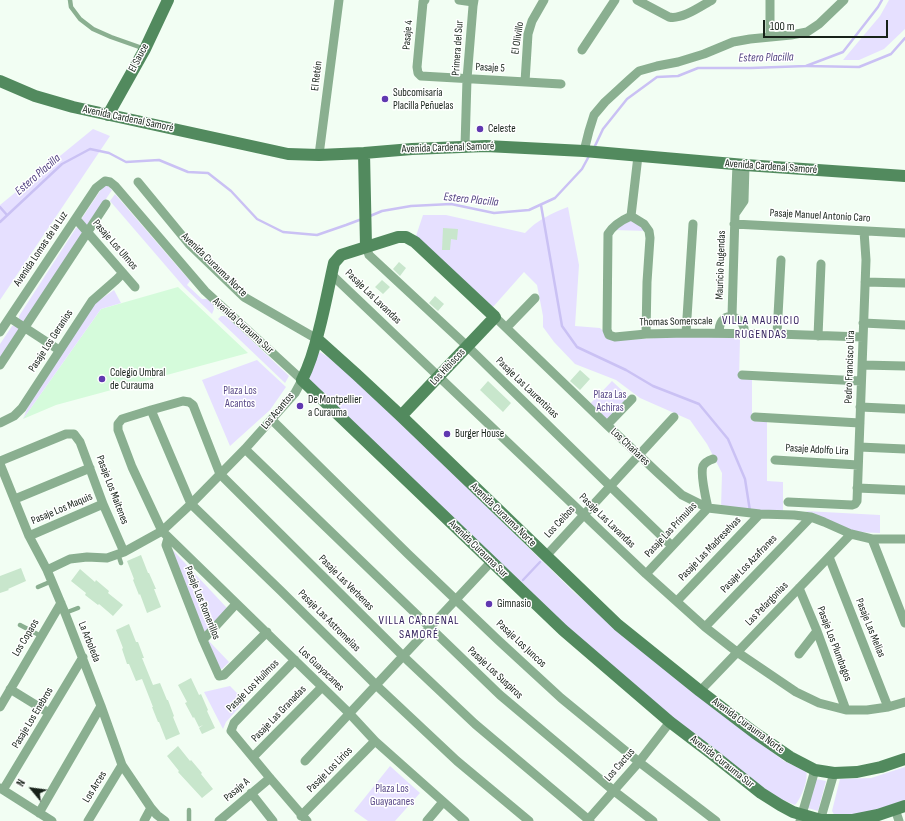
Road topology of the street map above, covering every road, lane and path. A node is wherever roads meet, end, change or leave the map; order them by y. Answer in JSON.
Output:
{"nodes":[{"id":1,"x":70,"y":0,"type":"edge"},
{"id":2,"x":168,"y":0,"type":"edge"},
{"id":3,"x":338,"y":0,"type":"edge"},
{"id":4,"x":425,"y":0,"type":"edge"},
{"id":5,"x":459,"y":0,"type":"edge"},
{"id":6,"x":544,"y":0,"type":"edge"},
{"id":7,"x":615,"y":0,"type":"edge"},
{"id":8,"x":637,"y":0,"type":"edge"},
{"id":9,"x":712,"y":0,"type":"edge"},
{"id":10,"x":770,"y":0,"type":"edge"},
{"id":11,"x":844,"y":0,"type":"edge"},
{"id":12,"x":474,"y":1,"type":"edge"},
{"id":13,"x":770,"y":37,"type":"junction"},
{"id":14,"x":144,"y":49,"type":"junction"},
{"id":15,"x":582,"y":50,"type":"dead end"},
{"id":16,"x":418,"y":73,"type":"joint"},
{"id":17,"x":467,"y":78,"type":"junction"},
{"id":18,"x":0,"y":81,"type":"edge"},
{"id":19,"x":526,"y":82,"type":"junction"},
{"id":20,"x":561,"y":84,"type":"dead end"},
{"id":21,"x":108,"y":115,"type":"junction"},
{"id":22,"x":465,"y":146,"type":"junction"},
{"id":23,"x":584,"y":151,"type":"junction"},
{"id":24,"x":364,"y":153,"type":"junction"},
{"id":25,"x":319,"y":155,"type":"junction"},
{"id":26,"x":638,"y":156,"type":"junction"},
{"id":27,"x":741,"y":165,"type":"junction"},
{"id":28,"x":905,"y":176,"type":"edge"},
{"id":29,"x":105,"y":181,"type":"joint"},
{"id":30,"x":138,"y":182,"type":"dead end"},
{"id":31,"x":106,"y":204,"type":"dead end"},
{"id":32,"x":631,"y":216,"type":"junction"},
{"id":33,"x":76,"y":219,"type":"junction"},
{"id":34,"x":693,"y":224,"type":"dead end"},
{"id":35,"x":734,"y":224,"type":"junction"},
{"id":36,"x":864,"y":231,"type":"junction"},
{"id":37,"x":87,"y":232,"type":"junction"},
{"id":38,"x":905,"y":233,"type":"edge"},
{"id":39,"x":366,"y":246,"type":"junction"},
{"id":40,"x":781,"y":260,"type":"dead end"},
{"id":41,"x":821,"y":264,"type":"dead end"},
{"id":42,"x":123,"y":273,"type":"junction"},
{"id":43,"x":332,"y":275,"type":"junction"},
{"id":44,"x":865,"y":282,"type":"junction"},
{"id":45,"x":905,"y":283,"type":"edge"},
{"id":46,"x":135,"y":287,"type":"dead end"},
{"id":47,"x":535,"y":298,"type":"dead end"},
{"id":48,"x":732,"y":316,"type":"junction"},
{"id":49,"x":495,"y":317,"type":"junction"},
{"id":50,"x":10,"y":318,"type":"junction"},
{"id":51,"x":863,"y":323,"type":"junction"},
{"id":52,"x":905,"y":325,"type":"edge"},
{"id":53,"x":25,"y":328,"type":"junction"},
{"id":54,"x":507,"y":328,"type":"junction"},
{"id":55,"x":0,"y":332,"type":"edge"},
{"id":56,"x":686,"y":333,"type":"junction"},
{"id":57,"x":719,"y":333,"type":"junction"},
{"id":58,"x":646,"y":334,"type":"junction"},
{"id":59,"x":744,"y":334,"type":"junction"},
{"id":60,"x":778,"y":334,"type":"junction"},
{"id":61,"x":818,"y":336,"type":"junction"},
{"id":62,"x":863,"y":337,"type":"junction"},
{"id":63,"x":317,"y":339,"type":"junction"},
{"id":64,"x":467,"y":346,"type":"junction"},
{"id":65,"x":59,"y":350,"type":"junction"},
{"id":66,"x":0,"y":365,"type":"edge"},
{"id":67,"x":862,"y":365,"type":"junction"},
{"id":68,"x":905,"y":366,"type":"edge"},
{"id":69,"x":742,"y":375,"type":"dead end"},
{"id":70,"x":439,"y":377,"type":"junction"},
{"id":71,"x":302,"y":380,"type":"junction"},
{"id":72,"x":861,"y":381,"type":"junction"},
{"id":73,"x":632,"y":399,"type":"dead end"},
{"id":74,"x":860,"y":407,"type":"junction"},
{"id":75,"x":905,"y":409,"type":"edge"},
{"id":76,"x":151,"y":410,"type":"junction"},
{"id":77,"x":401,"y":416,"type":"junction"},
{"id":78,"x":755,"y":417,"type":"dead end"},
{"id":79,"x":674,"y":418,"type":"dead end"},
{"id":80,"x":272,"y":420,"type":"junction"},
{"id":81,"x":0,"y":423,"type":"edge"},
{"id":82,"x":860,"y":423,"type":"junction"},
{"id":83,"x":607,"y":425,"type":"junction"},
{"id":84,"x":859,"y":447,"type":"junction"},
{"id":85,"x":245,"y":449,"type":"junction"},
{"id":86,"x":905,"y":449,"type":"edge"},
{"id":87,"x":639,"y":455,"type":"junction"},
{"id":88,"x":714,"y":459,"type":"dead end"},
{"id":89,"x":775,"y":460,"type":"dead end"},
{"id":90,"x":0,"y":463,"type":"edge"},
{"id":91,"x":858,"y":465,"type":"junction"},
{"id":92,"x":90,"y":468,"type":"junction"},
{"id":93,"x":220,"y":474,"type":"junction"},
{"id":94,"x":610,"y":486,"type":"junction"},
{"id":95,"x":857,"y":488,"type":"junction"},
{"id":96,"x":905,"y":490,"type":"edge"},
{"id":97,"x":15,"y":499,"type":"junction"},
{"id":98,"x":788,"y":502,"type":"dead end"},
{"id":99,"x":103,"y":504,"type":"junction"},
{"id":100,"x":191,"y":504,"type":"junction"},
{"id":101,"x":708,"y":508,"type":"junction"},
{"id":102,"x":584,"y":514,"type":"junction"},
{"id":103,"x":760,"y":514,"type":"junction"},
{"id":104,"x":810,"y":517,"type":"junction"},
{"id":105,"x":851,"y":534,"type":"junction"},
{"id":106,"x":165,"y":535,"type":"junction"},
{"id":107,"x":29,"y":536,"type":"junction"},
{"id":108,"x":872,"y":539,"type":"junction"},
{"id":109,"x":905,"y":539,"type":"edge"},
{"id":110,"x":672,"y":546,"type":"junction"},
{"id":111,"x":121,"y":553,"type":"junction"},
{"id":112,"x":546,"y":556,"type":"junction"},
{"id":113,"x":829,"y":557,"type":"junction"},
{"id":114,"x":491,"y":562,"type":"junction"},
{"id":115,"x":121,"y":563,"type":"dead end"},
{"id":116,"x":47,"y":570,"type":"junction"},
{"id":117,"x":646,"y":574,"type":"junction"},
{"id":118,"x":52,"y":582,"type":"junction"},
{"id":119,"x":38,"y":587,"type":"dead end"},
{"id":120,"x":799,"y":588,"type":"junction"},
{"id":121,"x":456,"y":599,"type":"junction"},
{"id":122,"x":677,"y":601,"type":"junction"},
{"id":123,"x":61,"y":603,"type":"junction"},
{"id":124,"x":236,"y":604,"type":"junction"},
{"id":125,"x":78,"y":608,"type":"dead end"},
{"id":126,"x":65,"y":613,"type":"junction"},
{"id":127,"x":905,"y":623,"type":"edge"},
{"id":128,"x":20,"y":625,"type":"dead end"},
{"id":129,"x":705,"y":626,"type":"junction"},
{"id":130,"x":430,"y":628,"type":"junction"},
{"id":131,"x":817,"y":631,"type":"junction"},
{"id":132,"x":266,"y":632,"type":"junction"},
{"id":133,"x":41,"y":636,"type":"junction"},
{"id":134,"x":203,"y":640,"type":"junction"},
{"id":135,"x":737,"y":652,"type":"junction"},
{"id":136,"x":799,"y":654,"type":"dead end"},
{"id":137,"x":403,"y":656,"type":"junction"},
{"id":138,"x":83,"y":657,"type":"junction"},
{"id":139,"x":295,"y":660,"type":"junction"},
{"id":140,"x":376,"y":685,"type":"junction"},
{"id":141,"x":322,"y":687,"type":"junction"},
{"id":142,"x":10,"y":689,"type":"junction"},
{"id":143,"x":700,"y":691,"type":"junction"},
{"id":144,"x":905,"y":702,"type":"edge"},
{"id":145,"x":0,"y":706,"type":"edge"},
{"id":146,"x":101,"y":706,"type":"junction"},
{"id":147,"x":888,"y":707,"type":"junction"},
{"id":148,"x":846,"y":710,"type":"junction"},
{"id":149,"x":49,"y":713,"type":"junction"},
{"id":150,"x":350,"y":713,"type":"junction"},
{"id":151,"x":670,"y":722,"type":"junction"},
{"id":152,"x":375,"y":741,"type":"junction"},
{"id":153,"x":253,"y":757,"type":"junction"},
{"id":154,"x":905,"y":759,"type":"edge"},
{"id":155,"x":305,"y":761,"type":"dead end"},
{"id":156,"x":639,"y":762,"type":"junction"},
{"id":157,"x":122,"y":765,"type":"junction"},
{"id":158,"x":815,"y":770,"type":"junction"},
{"id":159,"x":834,"y":773,"type":"junction"},
{"id":160,"x":270,"y":778,"type":"junction"},
{"id":161,"x":2,"y":789,"type":"edge"},
{"id":162,"x":614,"y":790,"type":"junction"},
{"id":163,"x":251,"y":794,"type":"junction"},
{"id":164,"x":443,"y":802,"type":"junction"},
{"id":165,"x":151,"y":808,"type":"junction"},
{"id":166,"x":189,"y":810,"type":"dead end"},
{"id":167,"x":900,"y":812,"type":"edge"},
{"id":168,"x":39,"y":813,"type":"junction"},
{"id":169,"x":304,"y":818,"type":"edge"},
{"id":170,"x":801,"y":818,"type":"edge"},
{"id":171,"x":820,"y":820,"type":"edge"},
{"id":172,"x":52,"y":821,"type":"edge"},
{"id":173,"x":88,"y":821,"type":"edge"},
{"id":174,"x":144,"y":821,"type":"edge"},
{"id":175,"x":165,"y":821,"type":"edge"},
{"id":176,"x":189,"y":821,"type":"edge"},
{"id":177,"x":219,"y":821,"type":"edge"},
{"id":178,"x":273,"y":821,"type":"edge"},
{"id":179,"x":427,"y":821,"type":"edge"},
{"id":180,"x":465,"y":821,"type":"edge"},
{"id":181,"x":529,"y":821,"type":"edge"},
{"id":182,"x":588,"y":821,"type":"edge"},
{"id":183,"x":653,"y":821,"type":"edge"},
{"id":184,"x":716,"y":821,"type":"edge"}],
"edges":[{"from":1,"to":14,"type":"lane"},
{"from":2,"to":14,"type":"street","name":"El Sauce"},
{"from":3,"to":25,"type":"street","name":"El Retén"},
{"from":4,"to":16,"type":"street","name":"Pasaje 4"},
{"from":5,"to":12,"type":"street"},
{"from":6,"to":19,"type":"street","name":"El Olivillo"},
{"from":7,"to":15,"type":"street"},
{"from":8,"to":9,"type":"street"},
{"from":10,"to":13,"type":"street"},
{"from":11,"to":13,"type":"street"},
{"from":12,"to":17,"type":"street","name":"Primera del Sur"},
{"from":13,"to":23,"type":"street"},
{"from":14,"to":21,"type":"street","name":"El Sauce"},
{"from":16,"to":17,"type":"street","name":"Pasaje 5"},
{"from":17,"to":19,"type":"street","name":"Pasaje 5"},
{"from":17,"to":22,"type":"street","name":"Primera del Sur"},
{"from":18,"to":21,"type":"street","name":"Avenida Cardenal Samoré"},
{"from":19,"to":20,"type":"street","name":"Pasaje 5"},
{"from":21,"to":25,"type":"street","name":"Avenida Cardenal Samoré"},
{"from":22,"to":23,"type":"street","name":"Avenida Cardenal Samoré"},
{"from":22,"to":24,"type":"street","name":"Avenida Cardenal Samoré"},
{"from":23,"to":26,"type":"street","name":"Avenida Cardenal Samoré"},
{"from":24,"to":25,"type":"street","name":"Avenida Cardenal Samoré"},
{"from":24,"to":39,"type":"street"},
{"from":26,"to":27,"type":"street","name":"Avenida Cardenal Samoré"},
{"from":26,"to":32,"type":"street"},
{"from":27,"to":28,"type":"street","name":"Avenida Cardenal Samoré"},
{"from":27,"to":35,"type":"street","name":"Mauricio Rugendas"},
{"from":29,"to":33,"type":"street","name":"Avenida Lomas de la Luz"},
{"from":29,"to":71,"type":"street","name":"Avenida Curauma Sur"},
{"from":30,"to":63,"type":"street","name":"Avenida Curauma Norte"},
{"from":31,"to":37,"type":"street"},
{"from":32,"to":58,"type":"street"},
{"from":32,"to":58,"type":"street","name":"Thomas Somerscale"},
{"from":33,"to":37,"type":"street","name":"Pasaje Los Ulmos"},
{"from":33,"to":50,"type":"street","name":"Avenida Lomas de la Luz"},
{"from":34,"to":56,"type":"street"},
{"from":35,"to":36,"type":"street","name":"Pasaje Manuel Antonio Caro"},
{"from":35,"to":48,"type":"street","name":"Mauricio Rugendas"},
{"from":36,"to":38,"type":"street","name":"Pasaje Manuel Antonio Caro"},
{"from":36,"to":44,"type":"street","name":"Pedro Francisco Lira"},
{"from":37,"to":42,"type":"street","name":"Pasaje Los Ulmos"},
{"from":37,"to":53,"type":"street"},
{"from":39,"to":43,"type":"street","name":"Los Acantos"},
{"from":39,"to":49,"type":"street","name":"Los Chañares"},
{"from":39,"to":64,"type":"street","name":"Pasaje Las Laurentinas"},
{"from":40,"to":60,"type":"street"},
{"from":41,"to":61,"type":"street"},
{"from":42,"to":46,"type":"street","name":"Pasaje Los Ulmos"},
{"from":42,"to":65,"type":"street","name":"Pasaje Los Geranios"},
{"from":43,"to":63,"type":"street","name":"Los Acantos"},
{"from":43,"to":70,"type":"street","name":"Pasaje Las Lavandas"},
{"from":44,"to":45,"type":"street"},
{"from":44,"to":51,"type":"street","name":"Pedro Francisco Lira"},
{"from":47,"to":54,"type":"street"},
{"from":48,"to":57,"type":"street"},
{"from":48,"to":59,"type":"street"},
{"from":49,"to":54,"type":"street","name":"Los Chañares"},
{"from":49,"to":64,"type":"street","name":"Los Hibiscos"},
{"from":50,"to":53,"type":"street"},
{"from":50,"to":55,"type":"street","name":"Avenida Lomas de la Luz"},
{"from":51,"to":52,"type":"street"},
{"from":51,"to":62,"type":"street","name":"Pedro Francisco Lira"},
{"from":53,"to":65,"type":"street"},
{"from":53,"to":66,"type":"street"},
{"from":54,"to":83,"type":"street","name":"Los Chañares"},
{"from":56,"to":57,"type":"street","name":"Thomas Somerscale"},
{"from":56,"to":58,"type":"street","name":"Thomas Somerscale"},
{"from":57,"to":59,"type":"street","name":"Thomas Somerscale"},
{"from":59,"to":60,"type":"street","name":"Thomas Somerscale"},
{"from":60,"to":61,"type":"street","name":"Thomas Somerscale"},
{"from":61,"to":62,"type":"street","name":"Thomas Somerscale"},
{"from":62,"to":67,"type":"street","name":"Pedro Francisco Lira"},
{"from":63,"to":71,"type":"street","name":"Los Acantos"},
{"from":63,"to":77,"type":"street","name":"Avenida Curauma Norte"},
{"from":64,"to":70,"type":"street","name":"Los Hibiscos"},
{"from":64,"to":94,"type":"street","name":"Pasaje Las Laurentinas"},
{"from":65,"to":81,"type":"street","name":"Pasaje Los Geranios"},
{"from":67,"to":68,"type":"street"},
{"from":67,"to":72,"type":"street","name":"Pedro Francisco Lira"},
{"from":69,"to":72,"type":"street"},
{"from":70,"to":77,"type":"street","name":"Los Hibiscos"},
{"from":70,"to":102,"type":"street","name":"Pasaje Las Lavandas"},
{"from":71,"to":80,"type":"street","name":"Los Acantos"},
{"from":71,"to":114,"type":"street","name":"Avenida Curauma Sur"},
{"from":72,"to":74,"type":"street","name":"Pedro Francisco Lira"},
{"from":73,"to":83,"type":"street"},
{"from":74,"to":75,"type":"street"},
{"from":74,"to":82,"type":"street","name":"Pedro Francisco Lira"},
{"from":76,"to":93,"type":"street","name":"Pasaje Las Verbenas"},
{"from":76,"to":100,"type":"street","name":"Pasaje Las Astromelias"},
{"from":76,"to":106,"type":"street","name":"Pasaje Los Romerillos"},
{"from":77,"to":112,"type":"street","name":"Avenida Curauma Norte"},
{"from":78,"to":82,"type":"street"},
{"from":79,"to":87,"type":"street","name":"Los Ceibos"},
{"from":80,"to":85,"type":"street","name":"Los Acantos"},
{"from":80,"to":121,"type":"street","name":"Pasaje Los Juncos"},
{"from":82,"to":84,"type":"street","name":"Pedro Francisco Lira"},
{"from":83,"to":87,"type":"street","name":"Los Chañares"},
{"from":84,"to":86,"type":"street"},
{"from":84,"to":91,"type":"street","name":"Pedro Francisco Lira"},
{"from":85,"to":93,"type":"street","name":"Los Acantos"},
{"from":85,"to":130,"type":"street","name":"Pasaje Los Suspiros"},
{"from":87,"to":94,"type":"street","name":"Los Ceibos"},
{"from":87,"to":101,"type":"street","name":"Los Chañares"},
{"from":88,"to":101,"type":"street","name":"Pasaje Las Prímulas"},
{"from":89,"to":91,"type":"street","name":"Pasaje Adolfo Lira"},
{"from":90,"to":92,"type":"street","name":"Pasaje Los Maitenes"},
{"from":90,"to":97,"type":"street","name":"La Arboleda"},
{"from":91,"to":95,"type":"street","name":"Pedro Francisco Lira"},
{"from":92,"to":97,"type":"street"},
{"from":92,"to":99,"type":"street","name":"Pasaje Los Maitenes"},
{"from":93,"to":100,"type":"street","name":"Los Acantos"},
{"from":93,"to":137,"type":"street","name":"Pasaje Las Verbenas"},
{"from":94,"to":102,"type":"street","name":"Los Ceibos"},
{"from":94,"to":110,"type":"street","name":"Pasaje Las Laurentinas"},
{"from":95,"to":96,"type":"street"},
{"from":95,"to":98,"type":"street","name":"Pedro Francisco Lira"},
{"from":97,"to":107,"type":"street","name":"La Arboleda"},
{"from":99,"to":107,"type":"street","name":"Pasaje Los Maquis"},
{"from":99,"to":111,"type":"street","name":"Pasaje Los Maitenes"},
{"from":100,"to":106,"type":"street","name":"Los Acantos"},
{"from":100,"to":140,"type":"street","name":"Pasaje Las Astromelias"},
{"from":101,"to":103,"type":"street","name":"Los Chañares"},
{"from":101,"to":110,"type":"street","name":"Pasaje Las Prímulas"},
{"from":102,"to":112,"type":"street","name":"Los Ceibos"},
{"from":102,"to":117,"type":"street","name":"Pasaje Las Lavandas"},
{"from":103,"to":104,"type":"street","name":"Los Chañares"},
{"from":103,"to":122,"type":"street","name":"Pasaje Las Madreselvas"},
{"from":104,"to":105,"type":"street","name":"Los Chañares"},
{"from":104,"to":129,"type":"street","name":"Pasaje Los Azafranes"},
{"from":105,"to":108,"type":"street","name":"Los Chañares"},
{"from":105,"to":113,"type":"street","name":"Las Pelargonias"},
{"from":106,"to":111,"type":"street","name":"Los Acantos"},
{"from":106,"to":124,"type":"street","name":"Los Guayacanes"},
{"from":106,"to":134,"type":"street","name":"Pasaje Los Romerillos"},
{"from":107,"to":116,"type":"street","name":"La Arboleda"},
{"from":108,"to":109,"type":"street","name":"Los Chañares"},
{"from":108,"to":127,"type":"street"},
{"from":110,"to":117,"type":"street","name":"Pasaje Las Prímulas"},
{"from":111,"to":115,"type":"lane"},
{"from":111,"to":116,"type":"street","name":"Los Acantos"},
{"from":112,"to":143,"type":"street","name":"Avenida Curauma Norte"},
{"from":113,"to":120,"type":"street","name":"Las Pelargonias"},
{"from":113,"to":147,"type":"street","name":"Pasaje Las Melias"},
{"from":114,"to":121,"type":"street"},
{"from":114,"to":151,"type":"street","name":"Avenida Curauma Sur"},
{"from":116,"to":118,"type":"street","name":"La Arboleda"},
{"from":117,"to":122,"type":"street","name":"Pasaje Las Lavandas"},
{"from":118,"to":119,"type":"lane"},
{"from":118,"to":123,"type":"street","name":"La Arboleda"},
{"from":120,"to":131,"type":"street","name":"Pasaje Los Plumbagos"},
{"from":120,"to":135,"type":"street","name":"Las Pelargonias"},
{"from":121,"to":130,"type":"street"},
{"from":121,"to":156,"type":"street","name":"Pasaje Los Juncos"},
{"from":122,"to":129,"type":"street","name":"Pasaje Las Lavandas"},
{"from":123,"to":126,"type":"street","name":"La Arboleda"},
{"from":123,"to":133,"type":"street","name":"Los Copaos"},
{"from":124,"to":132,"type":"street","name":"Los Guayacanes"},
{"from":124,"to":134,"type":"street"},
{"from":125,"to":126,"type":"lane"},
{"from":126,"to":138,"type":"street","name":"La Arboleda"},
{"from":128,"to":133,"type":"lane"},
{"from":129,"to":135,"type":"street","name":"Pasaje Las Lavandas"},
{"from":130,"to":137,"type":"street"},
{"from":130,"to":162,"type":"street","name":"Pasaje Los Suspiros"},
{"from":131,"to":136,"type":"street"},
{"from":131,"to":148,"type":"street","name":"Pasaje Los Plumbagos"},
{"from":132,"to":134,"type":"street","name":"Pasaje Los Romerillos"},
{"from":132,"to":139,"type":"street","name":"Los Guayacanes"},
{"from":133,"to":142,"type":"street","name":"Los Copaos"},
{"from":135,"to":143,"type":"street","name":"Las Pelargonias"},
{"from":135,"to":148,"type":"street","name":"Pasaje Las Lavandas"},
{"from":137,"to":140,"type":"street"},
{"from":137,"to":182,"type":"street","name":"Pasaje Las Verbenas"},
{"from":138,"to":146,"type":"street","name":"La Arboleda"},
{"from":138,"to":149,"type":"street","name":"Pasaje Los Enebros"},
{"from":139,"to":141,"type":"street","name":"Los Guayacanes"},
{"from":139,"to":153,"type":"street","name":"Pasaje Los Huilmos"},
{"from":140,"to":150,"type":"street"},
{"from":140,"to":181,"type":"street","name":"Pasaje Las Astromelias"},
{"from":141,"to":150,"type":"street","name":"Los Guayacanes"},
{"from":141,"to":153,"type":"street","name":"Pasaje Las Granadas"},
{"from":142,"to":145,"type":"street","name":"Los Copaos"},
{"from":142,"to":149,"type":"street"},
{"from":143,"to":158,"type":"street","name":"Avenida Curauma Norte"},
{"from":144,"to":147,"type":"street","name":"Pasaje Las Lavandas"},
{"from":146,"to":157,"type":"street","name":"La Arboleda"},
{"from":146,"to":168,"type":"street"},
{"from":147,"to":148,"type":"street","name":"Pasaje Las Lavandas"},
{"from":149,"to":161,"type":"street","name":"Pasaje Los Enebros"},
{"from":150,"to":152,"type":"street","name":"Los Guayacanes"},
{"from":150,"to":155,"type":"street"},
{"from":151,"to":156,"type":"street","name":"Los Cactus"},
{"from":151,"to":170,"type":"street","name":"Avenida Curauma Sur"},
{"from":152,"to":164,"type":"street","name":"Los Guayacanes"},
{"from":152,"to":169,"type":"street","name":"Pasaje Los Lirios"},
{"from":153,"to":160,"type":"street"},
{"from":154,"to":159,"type":"street","name":"Avenida Curauma Norte"},
{"from":156,"to":162,"type":"street","name":"Los Cactus"},
{"from":156,"to":184,"type":"street","name":"Pasaje Los Juncos"},
{"from":157,"to":165,"type":"street","name":"La Arboleda"},
{"from":157,"to":173,"type":"street","name":"Los Arces"},
{"from":158,"to":159,"type":"street","name":"Avenida Curauma Norte"},
{"from":158,"to":170,"type":"street"},
{"from":159,"to":171,"type":"street"},
{"from":160,"to":163,"type":"street","name":"Pasaje A"},
{"from":160,"to":169,"type":"street"},
{"from":161,"to":168,"type":"street"},
{"from":162,"to":182,"type":"street","name":"Los Cactus"},
{"from":162,"to":183,"type":"street","name":"Pasaje Los Suspiros"},
{"from":163,"to":177,"type":"street","name":"Pasaje A"},
{"from":163,"to":178,"type":"street"},
{"from":164,"to":179,"type":"street"},
{"from":164,"to":180,"type":"street","name":"Los Guayacanes"},
{"from":165,"to":174,"type":"street"},
{"from":165,"to":175,"type":"street","name":"La Arboleda"},
{"from":166,"to":176,"type":"lane"},
{"from":167,"to":171,"type":"street","name":"Avenida Curauma Sur"},
{"from":168,"to":172,"type":"street"},
{"from":170,"to":171,"type":"street","name":"Avenida Curauma Sur"}]}
